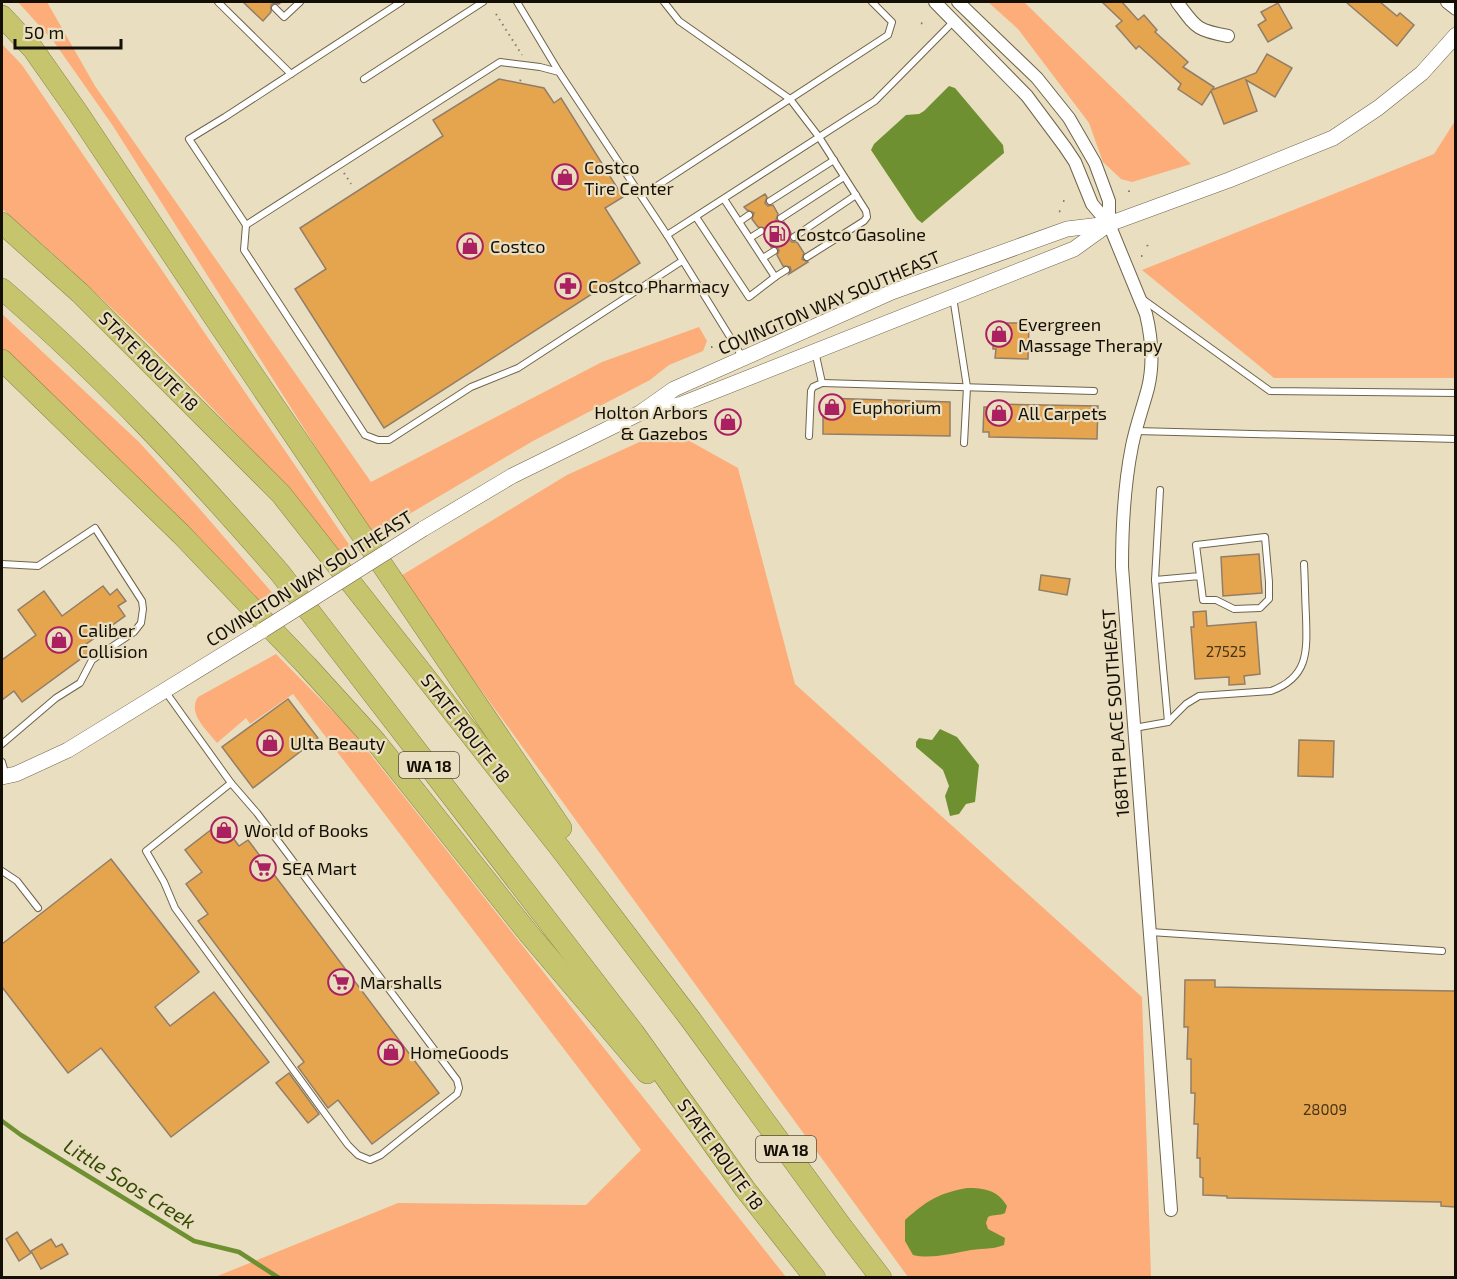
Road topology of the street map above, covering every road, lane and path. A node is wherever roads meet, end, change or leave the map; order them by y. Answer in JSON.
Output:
{"nodes":[{"id":1,"x":218,"y":2,"type":"edge"},
{"id":2,"x":300,"y":2,"type":"edge"},
{"id":3,"x":398,"y":2,"type":"edge"},
{"id":4,"x":483,"y":2,"type":"edge"},
{"id":5,"x":517,"y":2,"type":"edge"},
{"id":6,"x":664,"y":2,"type":"edge"},
{"id":7,"x":872,"y":2,"type":"edge"},
{"id":8,"x":935,"y":2,"type":"edge"},
{"id":9,"x":958,"y":2,"type":"edge"},
{"id":10,"x":1178,"y":2,"type":"edge"},
{"id":11,"x":1447,"y":2,"type":"edge"},
{"id":12,"x":275,"y":8,"type":"dead end"},
{"id":13,"x":1455,"y":9,"type":"edge"},
{"id":14,"x":495,"y":14,"type":"dead end"},
{"id":15,"x":2,"y":16,"type":"edge"},
{"id":16,"x":954,"y":20,"type":"junction"},
{"id":17,"x":921,"y":22,"type":"dead end"},
{"id":18,"x":927,"y":25,"type":"dead end"},
{"id":19,"x":1455,"y":35,"type":"edge"},
{"id":20,"x":1228,"y":36,"type":"dead end"},
{"id":21,"x":522,"y":55,"type":"dead end"},
{"id":22,"x":559,"y":72,"type":"junction"},
{"id":23,"x":291,"y":74,"type":"junction"},
{"id":24,"x":363,"y":79,"type":"dead end"},
{"id":25,"x":790,"y":99,"type":"junction"},
{"id":26,"x":819,"y":137,"type":"junction"},
{"id":27,"x":834,"y":160,"type":"junction"},
{"id":28,"x":344,"y":173,"type":"dead end"},
{"id":29,"x":844,"y":177,"type":"junction"},
{"id":30,"x":351,"y":184,"type":"dead end"},
{"id":31,"x":1129,"y":187,"type":"dead end"},
{"id":32,"x":1129,"y":192,"type":"dead end"},
{"id":33,"x":643,"y":195,"type":"junction"},
{"id":34,"x":856,"y":195,"type":"junction"},
{"id":35,"x":724,"y":199,"type":"junction"},
{"id":36,"x":770,"y":201,"type":"dead end"},
{"id":37,"x":1063,"y":201,"type":"dead end"},
{"id":38,"x":1069,"y":201,"type":"dead end"},
{"id":39,"x":1059,"y":211,"type":"dead end"},
{"id":40,"x":1064,"y":213,"type":"dead end"},
{"id":41,"x":750,"y":215,"type":"dead end"},
{"id":42,"x":696,"y":217,"type":"junction"},
{"id":43,"x":781,"y":218,"type":"dead end"},
{"id":44,"x":739,"y":222,"type":"junction"},
{"id":45,"x":2,"y":223,"type":"edge"},
{"id":46,"x":1108,"y":224,"type":"junction"},
{"id":47,"x":246,"y":225,"type":"junction"},
{"id":48,"x":761,"y":231,"type":"dead end"},
{"id":49,"x":667,"y":235,"type":"junction"},
{"id":50,"x":794,"y":237,"type":"dead end"},
{"id":51,"x":750,"y":238,"type":"junction"},
{"id":52,"x":774,"y":251,"type":"dead end"},
{"id":53,"x":807,"y":257,"type":"dead end"},
{"id":54,"x":763,"y":258,"type":"junction"},
{"id":55,"x":682,"y":261,"type":"junction"},
{"id":56,"x":786,"y":270,"type":"dead end"},
{"id":57,"x":775,"y":277,"type":"junction"},
{"id":58,"x":2,"y":289,"type":"edge"},
{"id":59,"x":892,"y":292,"type":"junction"},
{"id":60,"x":1138,"y":295,"type":"junction"},
{"id":61,"x":953,"y":297,"type":"junction"},
{"id":62,"x":711,"y":347,"type":"dead end"},
{"id":63,"x":719,"y":347,"type":"dead end"},
{"id":64,"x":815,"y":351,"type":"junction"},
{"id":65,"x":744,"y":358,"type":"junction"},
{"id":66,"x":2,"y":360,"type":"edge"},
{"id":67,"x":822,"y":382,"type":"junction"},
{"id":68,"x":967,"y":387,"type":"junction"},
{"id":69,"x":1094,"y":391,"type":"dead end"},
{"id":70,"x":1455,"y":393,"type":"edge"},
{"id":71,"x":640,"y":413,"type":"junction"},
{"id":72,"x":1136,"y":431,"type":"junction"},
{"id":73,"x":809,"y":436,"type":"dead end"},
{"id":74,"x":1455,"y":439,"type":"edge"},
{"id":75,"x":964,"y":443,"type":"dead end"},
{"id":76,"x":1160,"y":490,"type":"dead end"},
{"id":77,"x":2,"y":564,"type":"edge"},
{"id":78,"x":1304,"y":564,"type":"dead end"},
{"id":79,"x":1200,"y":576,"type":"junction"},
{"id":80,"x":1155,"y":580,"type":"junction"},
{"id":81,"x":165,"y":691,"type":"junction"},
{"id":82,"x":1168,"y":722,"type":"junction"},
{"id":83,"x":1134,"y":728,"type":"junction"},
{"id":84,"x":2,"y":744,"type":"edge"},
{"id":85,"x":3,"y":772,"type":"edge"},
{"id":86,"x":231,"y":783,"type":"junction"},
{"id":87,"x":2,"y":871,"type":"edge"},
{"id":88,"x":38,"y":908,"type":"dead end"},
{"id":89,"x":1150,"y":932,"type":"junction"},
{"id":90,"x":1442,"y":951,"type":"dead end"},
{"id":91,"x":691,"y":1020,"type":"junction"},
{"id":92,"x":745,"y":1189,"type":"junction"},
{"id":93,"x":1171,"y":1210,"type":"dead end"},
{"id":94,"x":815,"y":1278,"type":"edge"},
{"id":95,"x":881,"y":1278,"type":"edge"}],
"edges":[{"from":1,"to":23,"type":"lane"},
{"from":2,"to":12,"type":"lane"},
{"from":3,"to":23,"type":"lane"},
{"from":4,"to":24,"type":"lane"},
{"from":5,"to":22,"type":"lane"},
{"from":6,"to":25,"type":"lane"},
{"from":7,"to":25,"type":"lane"},
{"from":8,"to":16,"type":"street","name":"168TH PLACE SOUTHEAST"},
{"from":9,"to":46,"type":"street","name":"168TH PLACE SOUTHEAST"},
{"from":10,"to":20,"type":"street"},
{"from":11,"to":13,"type":"street"},
{"from":14,"to":21,"type":"path"},
{"from":15,"to":91,"type":"highway"},
{"from":16,"to":26,"type":"lane"},
{"from":16,"to":46,"type":"street","name":"168TH PLACE SOUTHEAST"},
{"from":17,"to":18,"type":"path"},
{"from":19,"to":46,"type":"street","name":"COVINGTON WAY SOUTHEAST"},
{"from":22,"to":33,"type":"lane"},
{"from":22,"to":47,"type":"lane"},
{"from":23,"to":47,"type":"lane"},
{"from":25,"to":26,"type":"lane"},
{"from":25,"to":33,"type":"lane"},
{"from":26,"to":27,"type":"lane"},
{"from":26,"to":35,"type":"lane"},
{"from":27,"to":29,"type":"lane"},
{"from":27,"to":36,"type":"lane"},
{"from":28,"to":30,"type":"path"},
{"from":29,"to":34,"type":"lane"},
{"from":29,"to":43,"type":"lane"},
{"from":31,"to":32,"type":"path"},
{"from":33,"to":49,"type":"lane"},
{"from":34,"to":50,"type":"lane"},
{"from":34,"to":53,"type":"lane"},
{"from":35,"to":42,"type":"lane"},
{"from":35,"to":44,"type":"lane"},
{"from":37,"to":38,"type":"path"},
{"from":39,"to":40,"type":"path"},
{"from":41,"to":44,"type":"lane"},
{"from":42,"to":49,"type":"lane"},
{"from":42,"to":57,"type":"lane"},
{"from":44,"to":51,"type":"lane"},
{"from":45,"to":91,"type":"highway","name":"STATE ROUTE 18","number":"WA 18"},
{"from":46,"to":59,"type":"street","name":"COVINGTON WAY SOUTHEAST"},
{"from":46,"to":60,"type":"street","name":"168TH PLACE SOUTHEAST"},
{"from":46,"to":61,"type":"street","name":"COVINGTON WAY SOUTHEAST"},
{"from":47,"to":55,"type":"lane"},
{"from":48,"to":51,"type":"lane"},
{"from":49,"to":55,"type":"lane"},
{"from":51,"to":54,"type":"lane"},
{"from":52,"to":54,"type":"lane"},
{"from":54,"to":57,"type":"lane"},
{"from":55,"to":65,"type":"lane"},
{"from":56,"to":57,"type":"lane"},
{"from":58,"to":92,"type":"highway","name":"STATE ROUTE 18","number":"WA 18"},
{"from":59,"to":64,"type":"street"},
{"from":59,"to":65,"type":"street","name":"COVINGTON WAY SOUTHEAST"},
{"from":60,"to":70,"type":"lane"},
{"from":60,"to":72,"type":"street","name":"168TH PLACE SOUTHEAST"},
{"from":61,"to":64,"type":"street","name":"COVINGTON WAY SOUTHEAST"},
{"from":61,"to":68,"type":"lane"},
{"from":62,"to":63,"type":"path"},
{"from":64,"to":67,"type":"lane"},
{"from":64,"to":71,"type":"street","name":"COVINGTON WAY SOUTHEAST"},
{"from":65,"to":71,"type":"street","name":"COVINGTON WAY SOUTHEAST"},
{"from":66,"to":92,"type":"highway"},
{"from":67,"to":68,"type":"lane"},
{"from":67,"to":73,"type":"lane"},
{"from":68,"to":69,"type":"lane"},
{"from":68,"to":75,"type":"lane"},
{"from":71,"to":81,"type":"street","name":"COVINGTON WAY SOUTHEAST","bridge":true},
{"from":72,"to":74,"type":"lane"},
{"from":72,"to":83,"type":"street","name":"168TH PLACE SOUTHEAST"},
{"from":76,"to":80,"type":"lane"},
{"from":77,"to":84,"type":"lane"},
{"from":78,"to":82,"type":"lane"},
{"from":79,"to":79,"type":"lane"},
{"from":79,"to":80,"type":"lane"},
{"from":80,"to":82,"type":"lane"},
{"from":81,"to":85,"type":"street","name":"COVINGTON WAY SOUTHEAST"},
{"from":81,"to":86,"type":"lane"},
{"from":82,"to":83,"type":"lane"},
{"from":83,"to":89,"type":"street","name":"168TH PLACE SOUTHEAST"},
{"from":86,"to":86,"type":"lane"},
{"from":87,"to":88,"type":"lane"},
{"from":89,"to":90,"type":"lane"},
{"from":89,"to":93,"type":"street","name":"168TH PLACE SOUTHEAST"},
{"from":91,"to":95,"type":"highway","name":"STATE ROUTE 18","number":"WA 18"},
{"from":92,"to":94,"type":"highway","name":"STATE ROUTE 18","number":"WA 18"}]}
